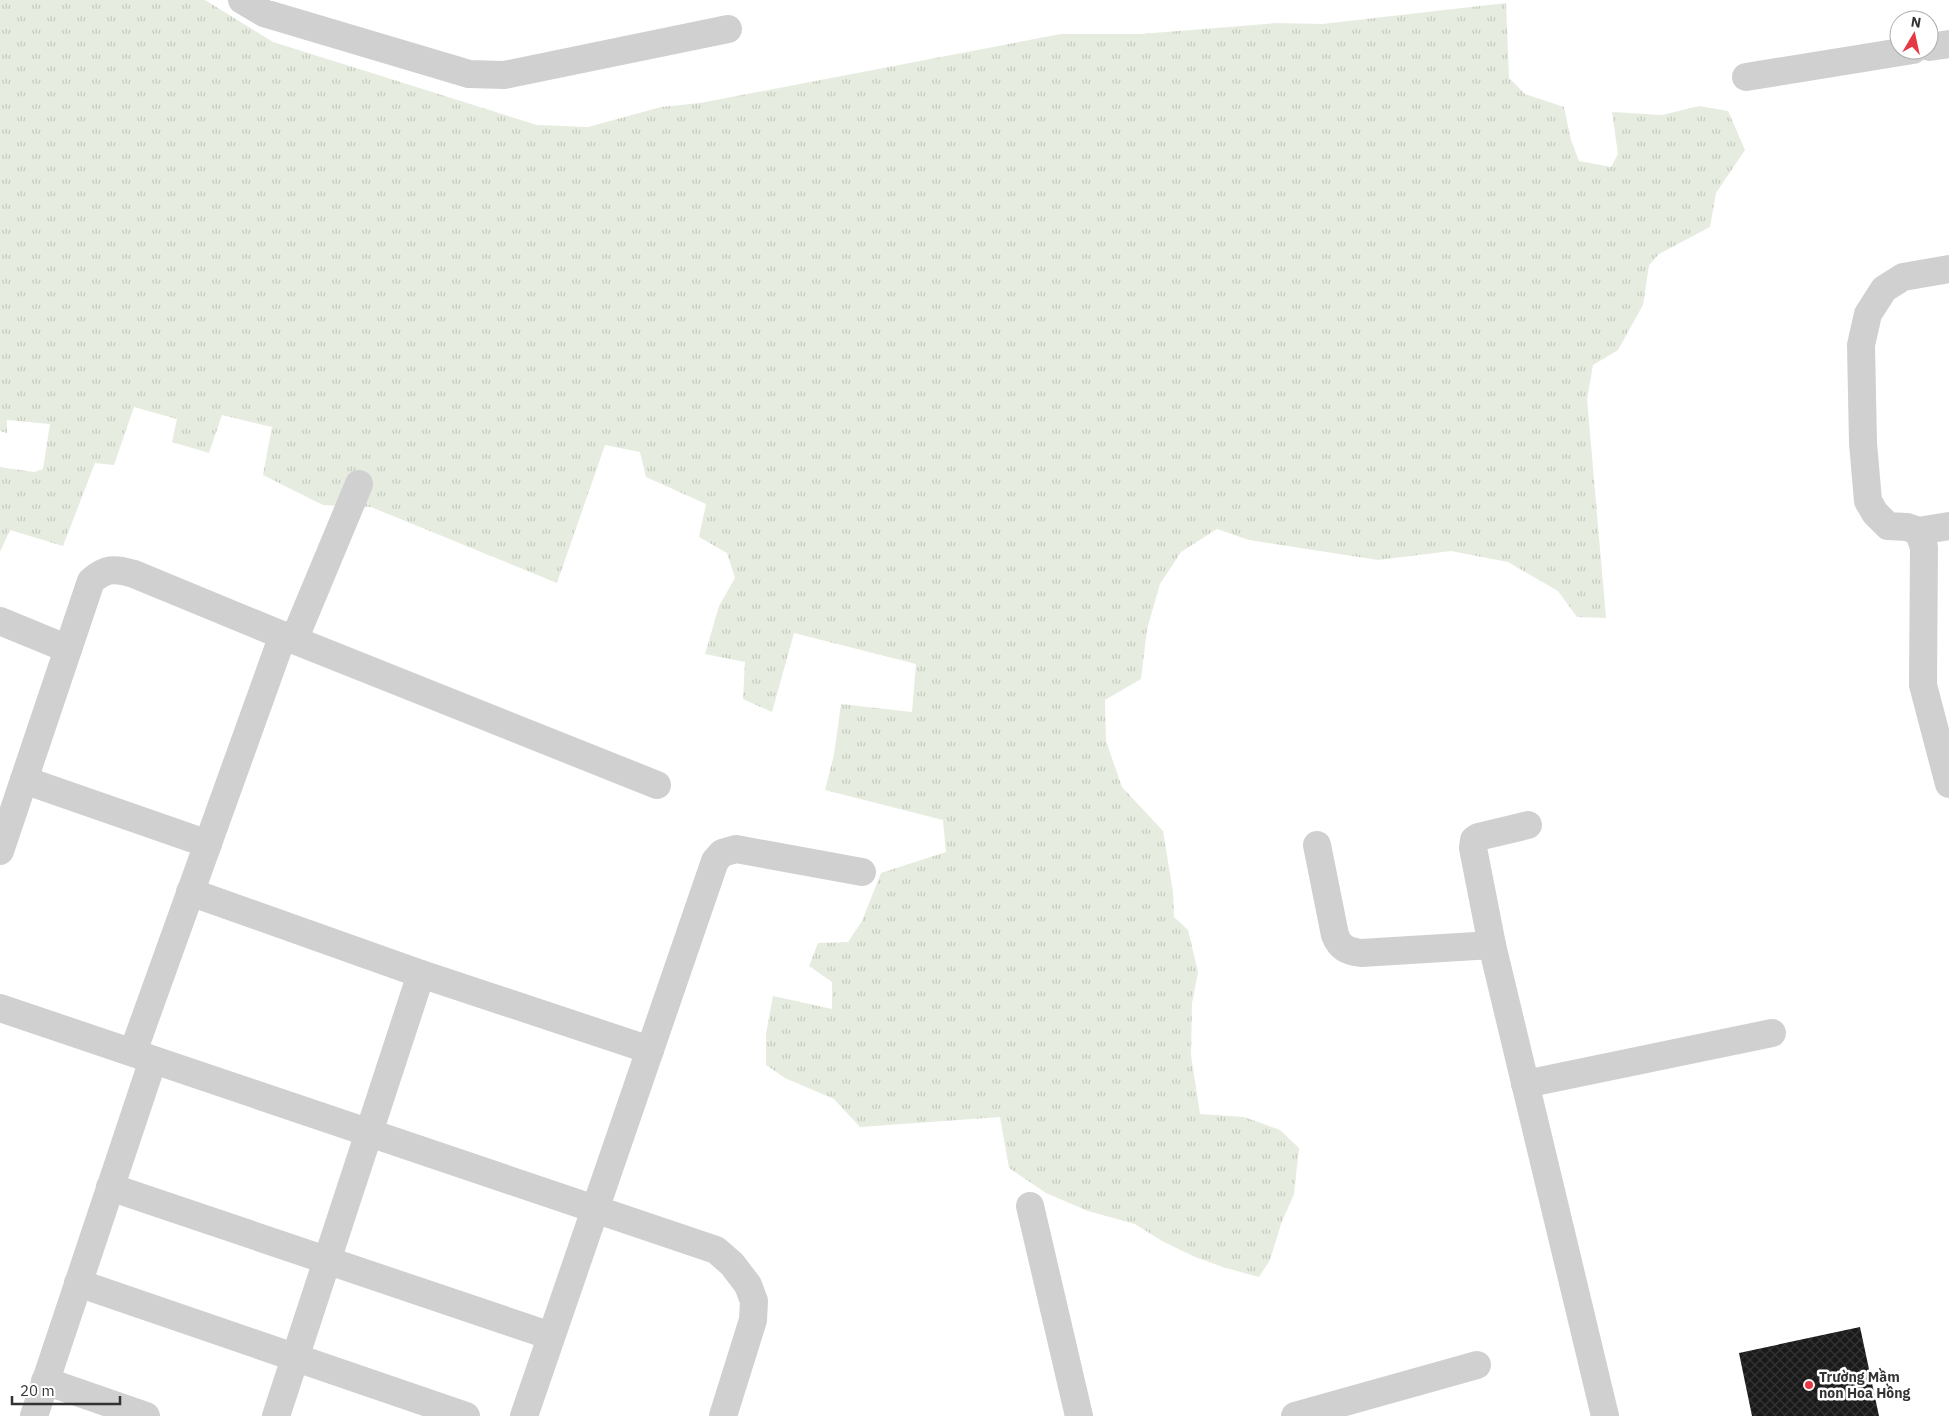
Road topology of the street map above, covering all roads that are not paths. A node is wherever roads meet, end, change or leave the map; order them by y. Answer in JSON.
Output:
{"nodes":[{"id":1,"x":242,"y":0,"type":"edge"},
{"id":2,"x":728,"y":29,"type":"dead end"},
{"id":3,"x":1889,"y":54,"type":"edge"},
{"id":4,"x":1746,"y":77,"type":"dead end"},
{"id":5,"x":1949,"y":268,"type":"edge"},
{"id":6,"x":359,"y":484,"type":"dead end"},
{"id":7,"x":1949,"y":526,"type":"edge"},
{"id":8,"x":1918,"y":531,"type":"junction"},
{"id":9,"x":0,"y":622,"type":"edge"},
{"id":10,"x":288,"y":638,"type":"junction"},
{"id":11,"x":68,"y":649,"type":"junction"},
{"id":12,"x":1949,"y":784,"type":"edge"},
{"id":13,"x":657,"y":785,"type":"dead end"},
{"id":14,"x":15,"y":786,"type":"edge"},
{"id":15,"x":1528,"y":825,"type":"dead end"},
{"id":16,"x":208,"y":844,"type":"junction"},
{"id":17,"x":1316,"y":845,"type":"dead end"},
{"id":18,"x":0,"y":851,"type":"edge"},
{"id":19,"x":862,"y":872,"type":"dead end"},
{"id":20,"x":190,"y":892,"type":"junction"},
{"id":21,"x":1492,"y":945,"type":"junction"},
{"id":22,"x":421,"y":974,"type":"junction"},
{"id":23,"x":0,"y":1008,"type":"edge"},
{"id":24,"x":1772,"y":1033,"type":"dead end"},
{"id":25,"x":650,"y":1050,"type":"junction"},
{"id":26,"x":143,"y":1056,"type":"junction"},
{"id":27,"x":1525,"y":1084,"type":"junction"},
{"id":28,"x":368,"y":1132,"type":"junction"},
{"id":29,"x":110,"y":1187,"type":"junction"},
{"id":30,"x":1030,"y":1206,"type":"dead end"},
{"id":31,"x":595,"y":1209,"type":"junction"},
{"id":32,"x":327,"y":1259,"type":"junction"},
{"id":33,"x":78,"y":1283,"type":"junction"},
{"id":34,"x":552,"y":1336,"type":"junction"},
{"id":35,"x":295,"y":1357,"type":"junction"},
{"id":36,"x":1477,"y":1365,"type":"dead end"},
{"id":37,"x":46,"y":1382,"type":"junction"},
{"id":38,"x":34,"y":1416,"type":"edge"},
{"id":39,"x":146,"y":1416,"type":"edge"},
{"id":40,"x":276,"y":1416,"type":"edge"},
{"id":41,"x":466,"y":1416,"type":"edge"},
{"id":42,"x":524,"y":1416,"type":"edge"},
{"id":43,"x":723,"y":1416,"type":"edge"},
{"id":44,"x":1079,"y":1416,"type":"edge"},
{"id":45,"x":1295,"y":1416,"type":"edge"},
{"id":46,"x":1605,"y":1416,"type":"edge"}],
"edges":[{"from":1,"to":2,"type":"street"},
{"from":3,"to":4,"type":"street"},
{"from":5,"to":8,"type":"street"},
{"from":6,"to":10,"type":"street"},
{"from":7,"to":8,"type":"street"},
{"from":8,"to":12,"type":"street"},
{"from":9,"to":11,"type":"street"},
{"from":10,"to":11,"type":"street"},
{"from":10,"to":13,"type":"street"},
{"from":10,"to":16,"type":"street"},
{"from":11,"to":14,"type":"street"},
{"from":14,"to":16,"type":"street"},
{"from":14,"to":18,"type":"street"},
{"from":15,"to":21,"type":"street"},
{"from":16,"to":20,"type":"street"},
{"from":17,"to":21,"type":"street"},
{"from":19,"to":25,"type":"street"},
{"from":20,"to":22,"type":"street"},
{"from":20,"to":26,"type":"street"},
{"from":21,"to":27,"type":"street"},
{"from":22,"to":25,"type":"street"},
{"from":22,"to":28,"type":"street"},
{"from":23,"to":26,"type":"street"},
{"from":24,"to":27,"type":"street"},
{"from":25,"to":31,"type":"street"},
{"from":26,"to":28,"type":"street"},
{"from":26,"to":29,"type":"street"},
{"from":27,"to":46,"type":"street"},
{"from":28,"to":31,"type":"street"},
{"from":28,"to":32,"type":"street"},
{"from":29,"to":32,"type":"street"},
{"from":29,"to":33,"type":"street"},
{"from":30,"to":44,"type":"street"},
{"from":31,"to":34,"type":"street"},
{"from":31,"to":43,"type":"street"},
{"from":32,"to":34,"type":"street"},
{"from":32,"to":35,"type":"street"},
{"from":33,"to":35,"type":"street"},
{"from":33,"to":37,"type":"street"},
{"from":34,"to":42,"type":"street"},
{"from":35,"to":40,"type":"street"},
{"from":35,"to":41,"type":"street"},
{"from":36,"to":45,"type":"street"},
{"from":37,"to":38,"type":"street"},
{"from":37,"to":39,"type":"street"}]}
